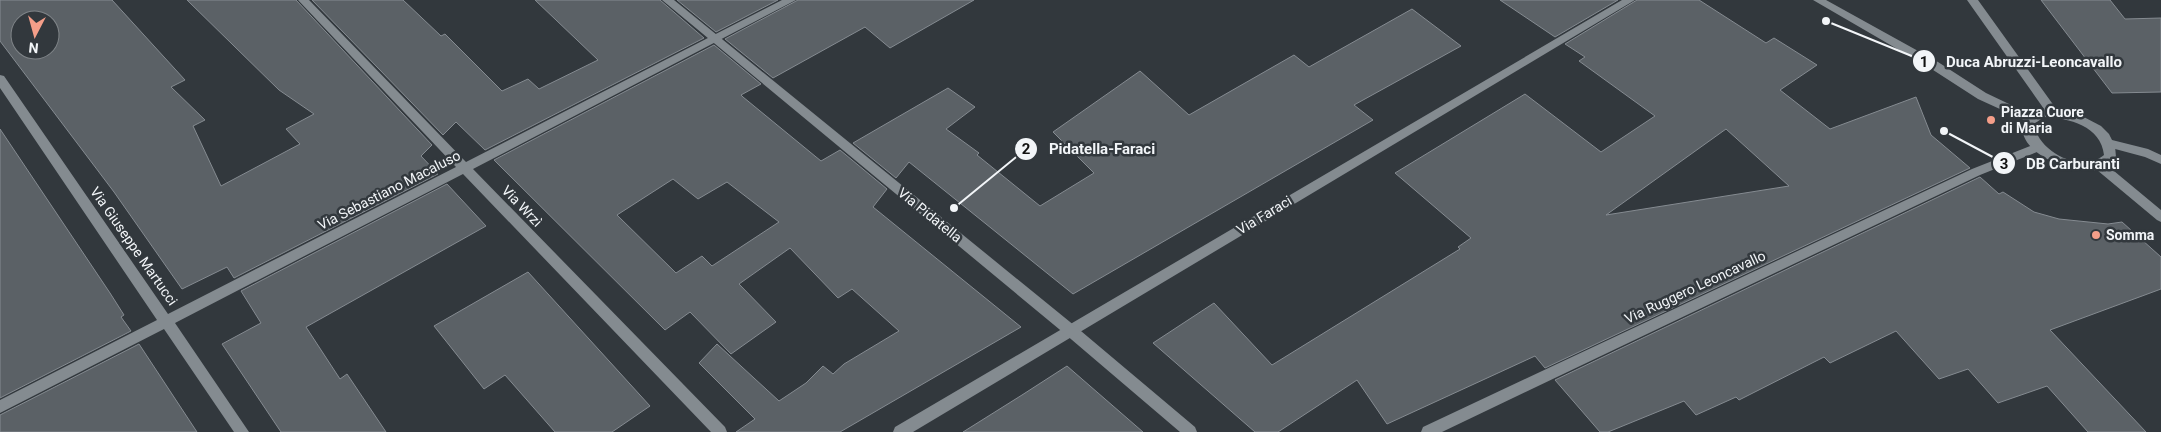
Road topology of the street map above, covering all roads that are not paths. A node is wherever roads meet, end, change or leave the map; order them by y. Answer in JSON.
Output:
{"nodes":[{"id":1,"x":303,"y":0,"type":"edge"},
{"id":2,"x":667,"y":0,"type":"edge"},
{"id":3,"x":791,"y":0,"type":"edge"},
{"id":4,"x":1630,"y":0,"type":"edge"},
{"id":5,"x":1818,"y":0,"type":"edge"},
{"id":6,"x":1972,"y":0,"type":"edge"},
{"id":7,"x":715,"y":39,"type":"junction"},
{"id":8,"x":0,"y":79,"type":"edge"},
{"id":9,"x":2053,"y":113,"type":"junction"},
{"id":10,"x":2031,"y":119,"type":"junction"},
{"id":11,"x":2108,"y":143,"type":"junction"},
{"id":12,"x":2038,"y":147,"type":"junction"},
{"id":13,"x":2161,"y":160,"type":"edge"},
{"id":14,"x":2100,"y":166,"type":"junction"},
{"id":15,"x":465,"y":168,"type":"junction"},
{"id":16,"x":2161,"y":217,"type":"edge"},
{"id":17,"x":167,"y":320,"type":"junction"},
{"id":18,"x":1070,"y":330,"type":"junction"},
{"id":19,"x":0,"y":406,"type":"edge"},
{"id":20,"x":242,"y":432,"type":"edge"},
{"id":21,"x":720,"y":432,"type":"edge"},
{"id":22,"x":900,"y":432,"type":"edge"},
{"id":23,"x":1190,"y":432,"type":"edge"},
{"id":24,"x":1428,"y":432,"type":"edge"}],
"edges":[{"from":1,"to":15,"type":"street","name":"Via Wrzì"},
{"from":2,"to":7,"type":"street","name":"Via Pidatella"},
{"from":3,"to":7,"type":"street","name":"Via Sebastiano Macaluso"},
{"from":4,"to":18,"type":"street","name":"Via Faraci"},
{"from":5,"to":10,"type":"street"},
{"from":6,"to":9,"type":"street"},
{"from":7,"to":15,"type":"street","name":"Via Sebastiano Macaluso"},
{"from":7,"to":18,"type":"street","name":"Via Pidatella"},
{"from":8,"to":17,"type":"street","name":"Via Giuseppe Martucci"},
{"from":9,"to":10,"type":"street"},
{"from":9,"to":11,"type":"street"},
{"from":10,"to":12,"type":"street"},
{"from":11,"to":13,"type":"street"},
{"from":11,"to":14,"type":"street"},
{"from":12,"to":14,"type":"street"},
{"from":12,"to":24,"type":"street","name":"Via Ruggero Leoncavallo"},
{"from":14,"to":16,"type":"street"},
{"from":15,"to":17,"type":"street","name":"Via Sebastiano Macaluso"},
{"from":15,"to":21,"type":"street","name":"Via Wrzì"},
{"from":17,"to":19,"type":"street","name":"Via Sebastiano Macaluso"},
{"from":17,"to":20,"type":"street","name":"Via Giuseppe Martucci"},
{"from":18,"to":22,"type":"street","name":"Via Faraci"},
{"from":18,"to":23,"type":"street","name":"Via Pidatella"}]}
